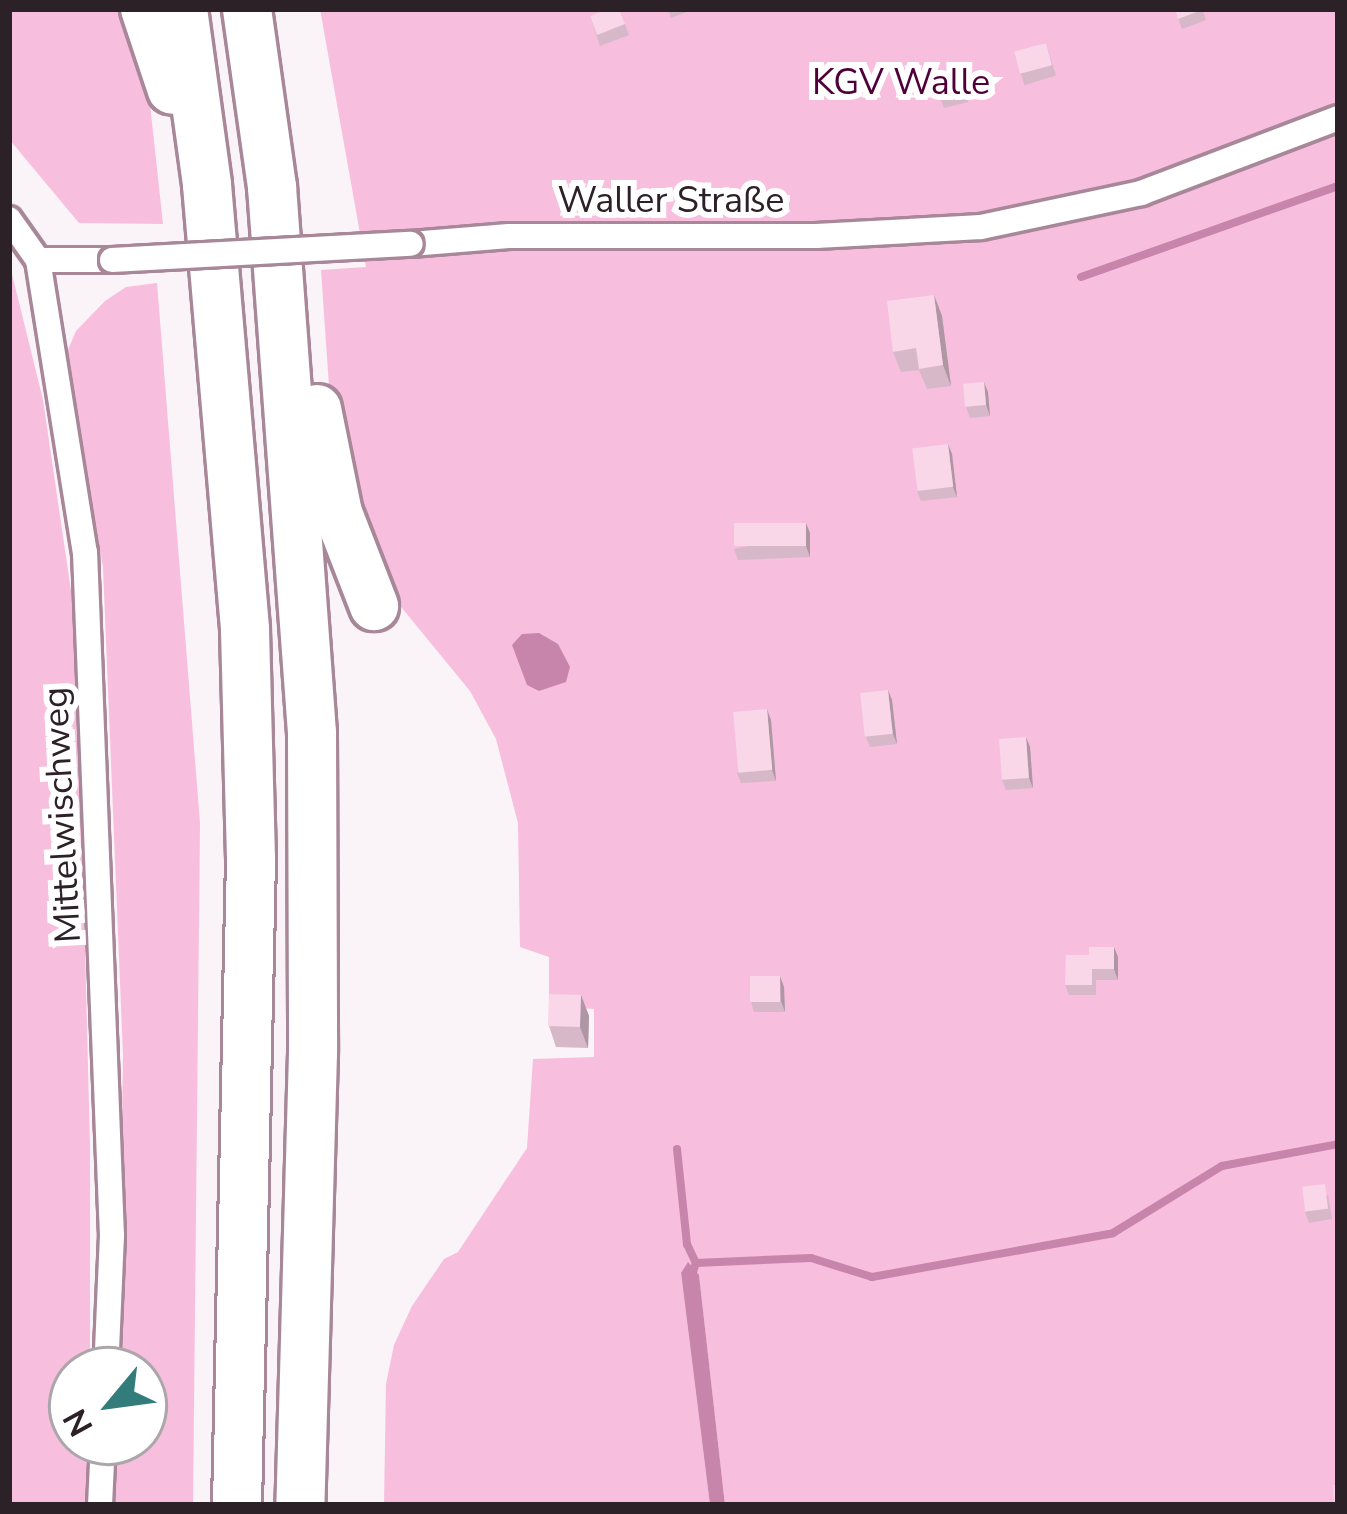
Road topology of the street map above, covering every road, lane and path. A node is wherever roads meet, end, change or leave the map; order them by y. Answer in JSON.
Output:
{"nodes":[{"id":1,"x":145,"y":9,"type":"edge"},
{"id":2,"x":183,"y":9,"type":"edge"},
{"id":3,"x":247,"y":9,"type":"edge"},
{"id":4,"x":1338,"y":118,"type":"edge"},
{"id":5,"x":207,"y":185,"type":"junction"},
{"id":6,"x":9,"y":219,"type":"edge"},
{"id":7,"x":38,"y":260,"type":"junction"},
{"id":8,"x":283,"y":302,"type":"junction"},
{"id":9,"x":374,"y":606,"type":"dead end"},
{"id":10,"x":107,"y":1346,"type":"edge"},
{"id":11,"x":102,"y":1466,"type":"edge"},
{"id":12,"x":100,"y":1505,"type":"edge"},
{"id":13,"x":237,"y":1505,"type":"edge"},
{"id":14,"x":300,"y":1505,"type":"edge"}],
"edges":[{"from":1,"to":5,"type":"highway"},
{"from":2,"to":5,"type":"highway"},
{"from":3,"to":8,"type":"highway"},
{"from":4,"to":7,"type":"street","name":"Waller Straße","bridge":true},
{"from":5,"to":13,"type":"highway"},
{"from":6,"to":7,"type":"street"},
{"from":7,"to":10,"type":"street","name":"Mittelwischweg"},
{"from":8,"to":9,"type":"highway"},
{"from":8,"to":14,"type":"highway"},
{"from":11,"to":12,"type":"street"}]}
